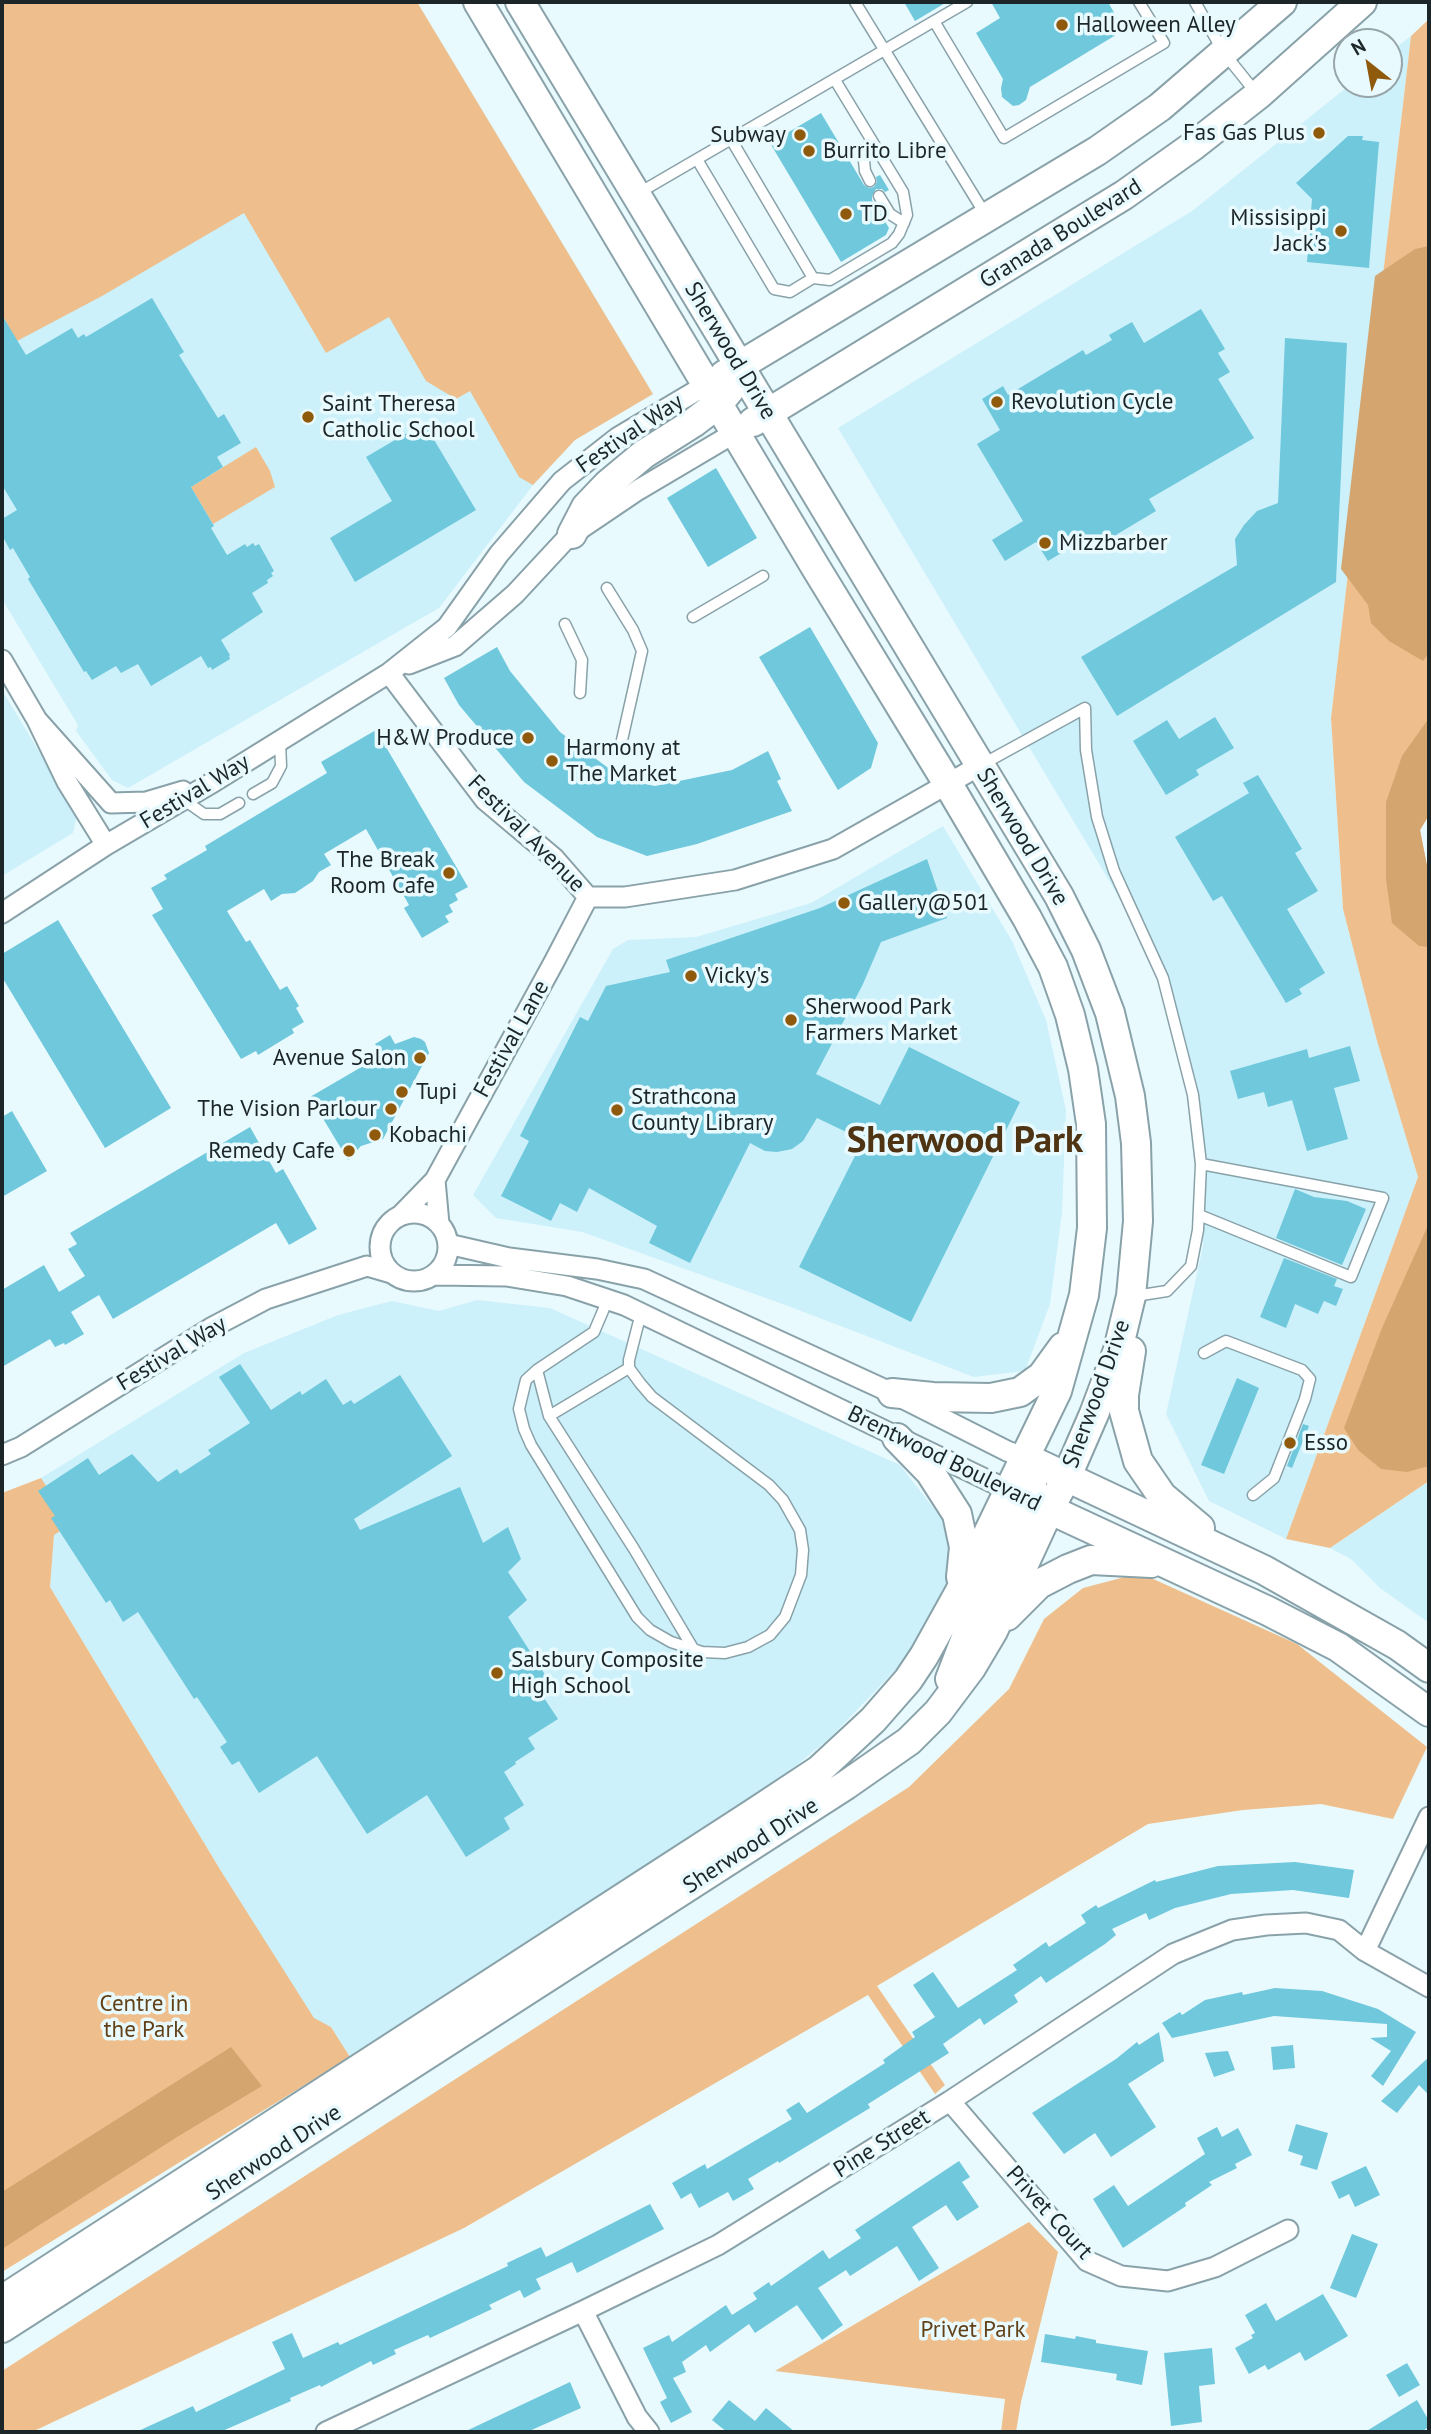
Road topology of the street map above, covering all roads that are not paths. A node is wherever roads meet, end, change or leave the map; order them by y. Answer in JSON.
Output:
{"nodes":[{"id":1,"x":478,"y":2,"type":"edge"},
{"id":2,"x":520,"y":2,"type":"edge"},
{"id":3,"x":855,"y":2,"type":"edge"},
{"id":4,"x":967,"y":2,"type":"edge"},
{"id":5,"x":1139,"y":2,"type":"edge"},
{"id":6,"x":1195,"y":2,"type":"edge"},
{"id":7,"x":1282,"y":2,"type":"edge"},
{"id":8,"x":1362,"y":2,"type":"edge"},
{"id":9,"x":934,"y":21,"type":"junction"},
{"id":10,"x":884,"y":51,"type":"junction"},
{"id":11,"x":1224,"y":53,"type":"junction"},
{"id":12,"x":835,"y":80,"type":"junction"},
{"id":13,"x":1258,"y":95,"type":"junction"},
{"id":14,"x":871,"y":139,"type":"junction"},
{"id":15,"x":732,"y":141,"type":"junction"},
{"id":16,"x":698,"y":161,"type":"junction"},
{"id":17,"x":870,"y":181,"type":"dead end"},
{"id":18,"x":637,"y":195,"type":"junction"},
{"id":19,"x":879,"y":196,"type":"dead end"},
{"id":20,"x":988,"y":217,"type":"junction"},
{"id":21,"x":904,"y":223,"type":"junction"},
{"id":22,"x":813,"y":278,"type":"junction"},
{"id":23,"x":739,"y":366,"type":"junction"},
{"id":24,"x":712,"y":394,"type":"junction"},
{"id":25,"x":768,"y":414,"type":"junction"},
{"id":26,"x":736,"y":432,"type":"junction"},
{"id":27,"x":572,"y":534,"type":"junction"},
{"id":28,"x":762,"y":576,"type":"dead end"},
{"id":29,"x":607,"y":588,"type":"dead end"},
{"id":30,"x":694,"y":617,"type":"dead end"},
{"id":31,"x":565,"y":624,"type":"dead end"},
{"id":32,"x":2,"y":660,"type":"edge"},
{"id":33,"x":389,"y":673,"type":"junction"},
{"id":34,"x":580,"y":693,"type":"dead end"},
{"id":35,"x":37,"y":720,"type":"junction"},
{"id":36,"x":622,"y":740,"type":"dead end"},
{"id":37,"x":280,"y":741,"type":"junction"},
{"id":38,"x":979,"y":766,"type":"junction"},
{"id":39,"x":215,"y":781,"type":"junction"},
{"id":40,"x":948,"y":784,"type":"junction"},
{"id":41,"x":253,"y":794,"type":"dead end"},
{"id":42,"x":184,"y":800,"type":"junction"},
{"id":43,"x":239,"y":803,"type":"dead end"},
{"id":44,"x":106,"y":845,"type":"junction"},
{"id":45,"x":588,"y":897,"type":"junction"},
{"id":46,"x":2,"y":913,"type":"edge"},
{"id":47,"x":1200,"y":1164,"type":"junction"},
{"id":48,"x":435,"y":1180,"type":"junction"},
{"id":49,"x":1199,"y":1215,"type":"junction"},
{"id":50,"x":400,"y":1216,"type":"junction"},
{"id":51,"x":439,"y":1224,"type":"junction"},
{"id":52,"x":448,"y":1244,"type":"junction"},
{"id":53,"x":391,"y":1273,"type":"junction"},
{"id":54,"x":435,"y":1275,"type":"junction"},
{"id":55,"x":1131,"y":1296,"type":"junction"},
{"id":56,"x":608,"y":1299,"type":"junction"},
{"id":57,"x":641,"y":1312,"type":"junction"},
{"id":58,"x":1076,"y":1327,"type":"junction"},
{"id":59,"x":1204,"y":1353,"type":"dead end"},
{"id":60,"x":629,"y":1368,"type":"junction"},
{"id":61,"x":537,"y":1370,"type":"junction"},
{"id":62,"x":892,"y":1393,"type":"junction"},
{"id":63,"x":549,"y":1416,"type":"junction"},
{"id":64,"x":897,"y":1438,"type":"junction"},
{"id":65,"x":2,"y":1455,"type":"edge"},
{"id":66,"x":1027,"y":1458,"type":"junction"},
{"id":67,"x":1067,"y":1476,"type":"junction"},
{"id":68,"x":1253,"y":1495,"type":"dead end"},
{"id":69,"x":1029,"y":1500,"type":"junction"},
{"id":70,"x":1235,"y":1556,"type":"junction"},
{"id":71,"x":1170,"y":1565,"type":"junction"},
{"id":72,"x":959,"y":1593,"type":"junction"},
{"id":73,"x":993,"y":1631,"type":"junction"},
{"id":74,"x":695,"y":1650,"type":"junction"},
{"id":75,"x":1429,"y":1668,"type":"edge"},
{"id":76,"x":938,"y":1712,"type":"junction"},
{"id":77,"x":1429,"y":1712,"type":"edge"},
{"id":78,"x":1429,"y":1817,"type":"edge"},
{"id":79,"x":1365,"y":1951,"type":"junction"},
{"id":80,"x":1429,"y":1987,"type":"edge"},
{"id":81,"x":950,"y":2101,"type":"junction"},
{"id":82,"x":1289,"y":2230,"type":"dead end"},
{"id":83,"x":2,"y":2300,"type":"edge"},
{"id":84,"x":583,"y":2311,"type":"junction"},
{"id":85,"x":2,"y":2328,"type":"edge"},
{"id":86,"x":326,"y":2432,"type":"edge"},
{"id":87,"x":649,"y":2432,"type":"edge"}],
"edges":[{"from":1,"to":24,"type":"main road","name":"Sherwood Drive"},
{"from":2,"to":18,"type":"main road","name":"Sherwood Drive"},
{"from":3,"to":10,"type":"lane"},
{"from":4,"to":9,"type":"lane"},
{"from":5,"to":9,"type":"lane"},
{"from":6,"to":11,"type":"lane"},
{"from":7,"to":11,"type":"main road"},
{"from":8,"to":13,"type":"main road","name":"Granada Boulevard"},
{"from":9,"to":10,"type":"lane"},
{"from":10,"to":12,"type":"lane"},
{"from":10,"to":20,"type":"lane"},
{"from":11,"to":13,"type":"lane"},
{"from":11,"to":20,"type":"main road"},
{"from":12,"to":14,"type":"lane"},
{"from":12,"to":15,"type":"lane"},
{"from":13,"to":25,"type":"main road","name":"Granada Boulevard"},
{"from":14,"to":17,"type":"lane"},
{"from":14,"to":21,"type":"lane"},
{"from":15,"to":16,"type":"lane"},
{"from":15,"to":22,"type":"lane"},
{"from":16,"to":18,"type":"lane"},
{"from":16,"to":22,"type":"lane"},
{"from":18,"to":23,"type":"main road","name":"Sherwood Drive"},
{"from":19,"to":21,"type":"lane"},
{"from":20,"to":23,"type":"main road"},
{"from":21,"to":22,"type":"lane"},
{"from":23,"to":24,"type":"main road"},
{"from":23,"to":25,"type":"main road","name":"Sherwood Drive"},
{"from":24,"to":26,"type":"main road","name":"Sherwood Drive"},
{"from":24,"to":27,"type":"main road"},
{"from":24,"to":33,"type":"street","name":"Festival Way"},
{"from":25,"to":26,"type":"main road","name":"Granada Boulevard"},
{"from":25,"to":38,"type":"main road","name":"Sherwood Drive"},
{"from":26,"to":27,"type":"street","name":"Festival Way"},
{"from":26,"to":40,"type":"main road","name":"Sherwood Drive"},
{"from":27,"to":33,"type":"street","name":"Festival Way"},
{"from":28,"to":30,"type":"lane"},
{"from":29,"to":36,"type":"lane"},
{"from":31,"to":34,"type":"lane"},
{"from":32,"to":35,"type":"street"},
{"from":33,"to":37,"type":"street","name":"Festival Way"},
{"from":33,"to":45,"type":"street","name":"Festival Avenue"},
{"from":35,"to":39,"type":"street"},
{"from":35,"to":44,"type":"street"},
{"from":37,"to":39,"type":"street","name":"Festival Way"},
{"from":37,"to":41,"type":"lane"},
{"from":38,"to":40,"type":"street","name":"Festival Avenue"},
{"from":38,"to":47,"type":"lane"},
{"from":38,"to":55,"type":"main road","name":"Sherwood Drive"},
{"from":39,"to":42,"type":"street","name":"Festival Way"},
{"from":40,"to":45,"type":"street","name":"Festival Avenue"},
{"from":40,"to":58,"type":"main road","name":"Sherwood Drive"},
{"from":42,"to":43,"type":"lane"},
{"from":42,"to":44,"type":"street","name":"Festival Way"},
{"from":44,"to":46,"type":"street","name":"Festival Way"},
{"from":45,"to":48,"type":"street","name":"Festival Lane"},
{"from":47,"to":49,"type":"lane"},
{"from":47,"to":49,"type":"lane"},
{"from":48,"to":50,"type":"street","name":"Festival Lane"},
{"from":48,"to":51,"type":"street"},
{"from":49,"to":55,"type":"lane"},
{"from":50,"to":51,"type":"street"},
{"from":50,"to":53,"type":"street"},
{"from":51,"to":52,"type":"street"},
{"from":52,"to":54,"type":"street"},
{"from":52,"to":62,"type":"street","name":"Brentwood Boulevard"},
{"from":53,"to":54,"type":"street"},
{"from":53,"to":65,"type":"street","name":"Festival Way"},
{"from":54,"to":56,"type":"street","name":"Brentwood Boulevard"},
{"from":55,"to":67,"type":"main road","name":"Sherwood Drive"},
{"from":55,"to":70,"type":"main road"},
{"from":56,"to":57,"type":"street","name":"Brentwood Boulevard"},
{"from":56,"to":61,"type":"lane"},
{"from":57,"to":60,"type":"lane"},
{"from":57,"to":64,"type":"street","name":"Brentwood Boulevard"},
{"from":58,"to":62,"type":"main road"},
{"from":58,"to":66,"type":"main road","name":"Sherwood Drive"},
{"from":59,"to":68,"type":"lane"},
{"from":60,"to":63,"type":"lane"},
{"from":60,"to":74,"type":"lane"},
{"from":61,"to":63,"type":"lane"},
{"from":61,"to":74,"type":"lane"},
{"from":62,"to":66,"type":"street","name":"Brentwood Boulevard"},
{"from":63,"to":74,"type":"lane"},
{"from":64,"to":69,"type":"street","name":"Brentwood Boulevard"},
{"from":64,"to":72,"type":"main road"},
{"from":66,"to":67,"type":"main road","name":"Brentwood Boulevard"},
{"from":66,"to":69,"type":"main road","name":"Sherwood Drive"},
{"from":67,"to":69,"type":"main road","name":"Sherwood Drive"},
{"from":67,"to":70,"type":"main road","name":"Brentwood Boulevard"},
{"from":69,"to":71,"type":"main road","name":"Brentwood Boulevard"},
{"from":69,"to":72,"type":"main road","name":"Sherwood Drive"},
{"from":69,"to":73,"type":"main road","name":"Sherwood Drive"},
{"from":69,"to":76,"type":"main road"},
{"from":70,"to":75,"type":"main road","name":"Brentwood Boulevard"},
{"from":71,"to":73,"type":"main road"},
{"from":71,"to":77,"type":"main road","name":"Brentwood Boulevard"},
{"from":72,"to":83,"type":"main road","name":"Sherwood Drive"},
{"from":73,"to":76,"type":"main road","name":"Sherwood Drive"},
{"from":76,"to":85,"type":"main road","name":"Sherwood Drive"},
{"from":78,"to":79,"type":"street"},
{"from":79,"to":80,"type":"street","name":"Pine Street"},
{"from":79,"to":81,"type":"street","name":"Pine Street"},
{"from":81,"to":82,"type":"street","name":"Privet Court"},
{"from":81,"to":84,"type":"street","name":"Pine Street"},
{"from":84,"to":86,"type":"street","name":"Pine Street"},
{"from":84,"to":87,"type":"street"}]}
